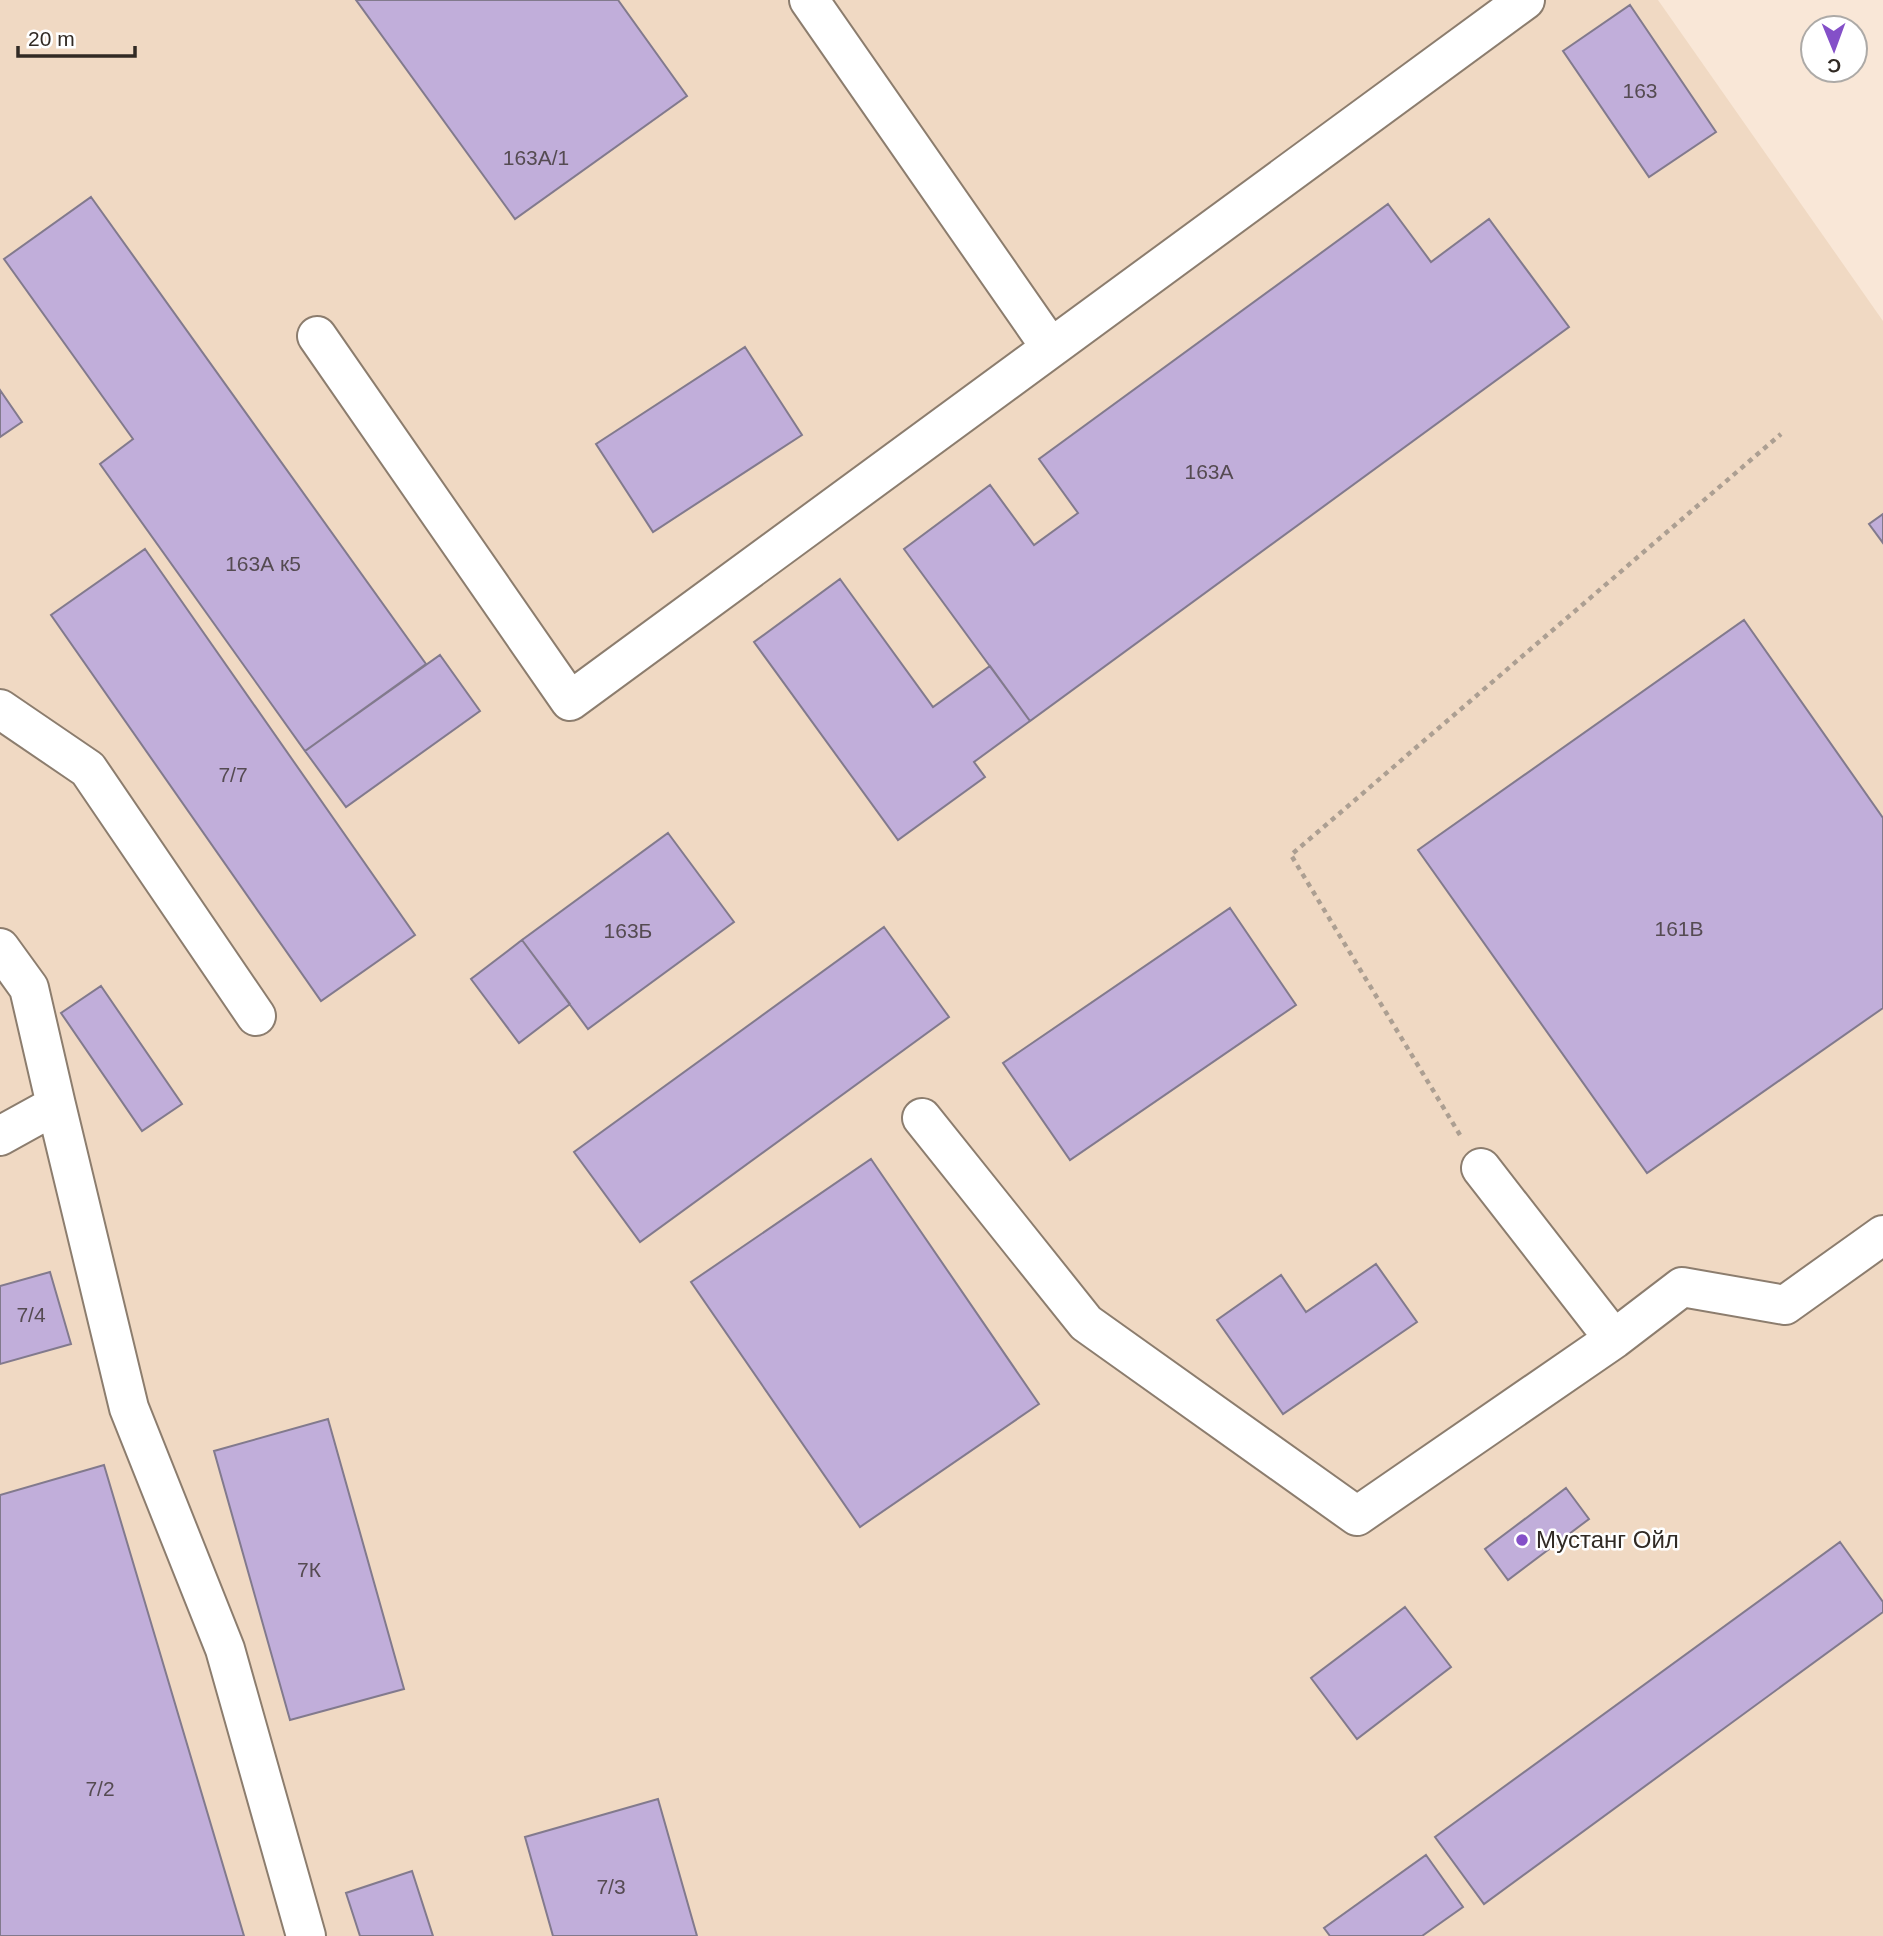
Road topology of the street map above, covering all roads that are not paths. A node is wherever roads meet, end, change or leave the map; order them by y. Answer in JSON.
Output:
{"nodes":[{"id":1,"x":810,"y":0,"type":"edge"},
{"id":2,"x":1525,"y":0,"type":"edge"},
{"id":3,"x":317,"y":336,"type":"dead end"},
{"id":4,"x":1051,"y":348,"type":"junction"},
{"id":5,"x":0,"y":709,"type":"edge"},
{"id":6,"x":0,"y":948,"type":"edge"},
{"id":7,"x":256,"y":1016,"type":"dead end"},
{"id":8,"x":56,"y":1105,"type":"junction"},
{"id":9,"x":922,"y":1118,"type":"dead end"},
{"id":10,"x":0,"y":1136,"type":"edge"},
{"id":11,"x":1480,"y":1168,"type":"road end"},
{"id":12,"x":1883,"y":1235,"type":"edge"},
{"id":13,"x":1614,"y":1339,"type":"junction"},
{"id":14,"x":306,"y":1936,"type":"edge"}],
"edges":[{"from":1,"to":4,"type":"lane"},
{"from":2,"to":4,"type":"lane"},
{"from":3,"to":4,"type":"lane"},
{"from":5,"to":7,"type":"lane"},
{"from":6,"to":8,"type":"lane"},
{"from":8,"to":10,"type":"lane"},
{"from":8,"to":14,"type":"lane"},
{"from":9,"to":13,"type":"lane"},
{"from":11,"to":13,"type":"lane"},
{"from":12,"to":13,"type":"lane"}]}
